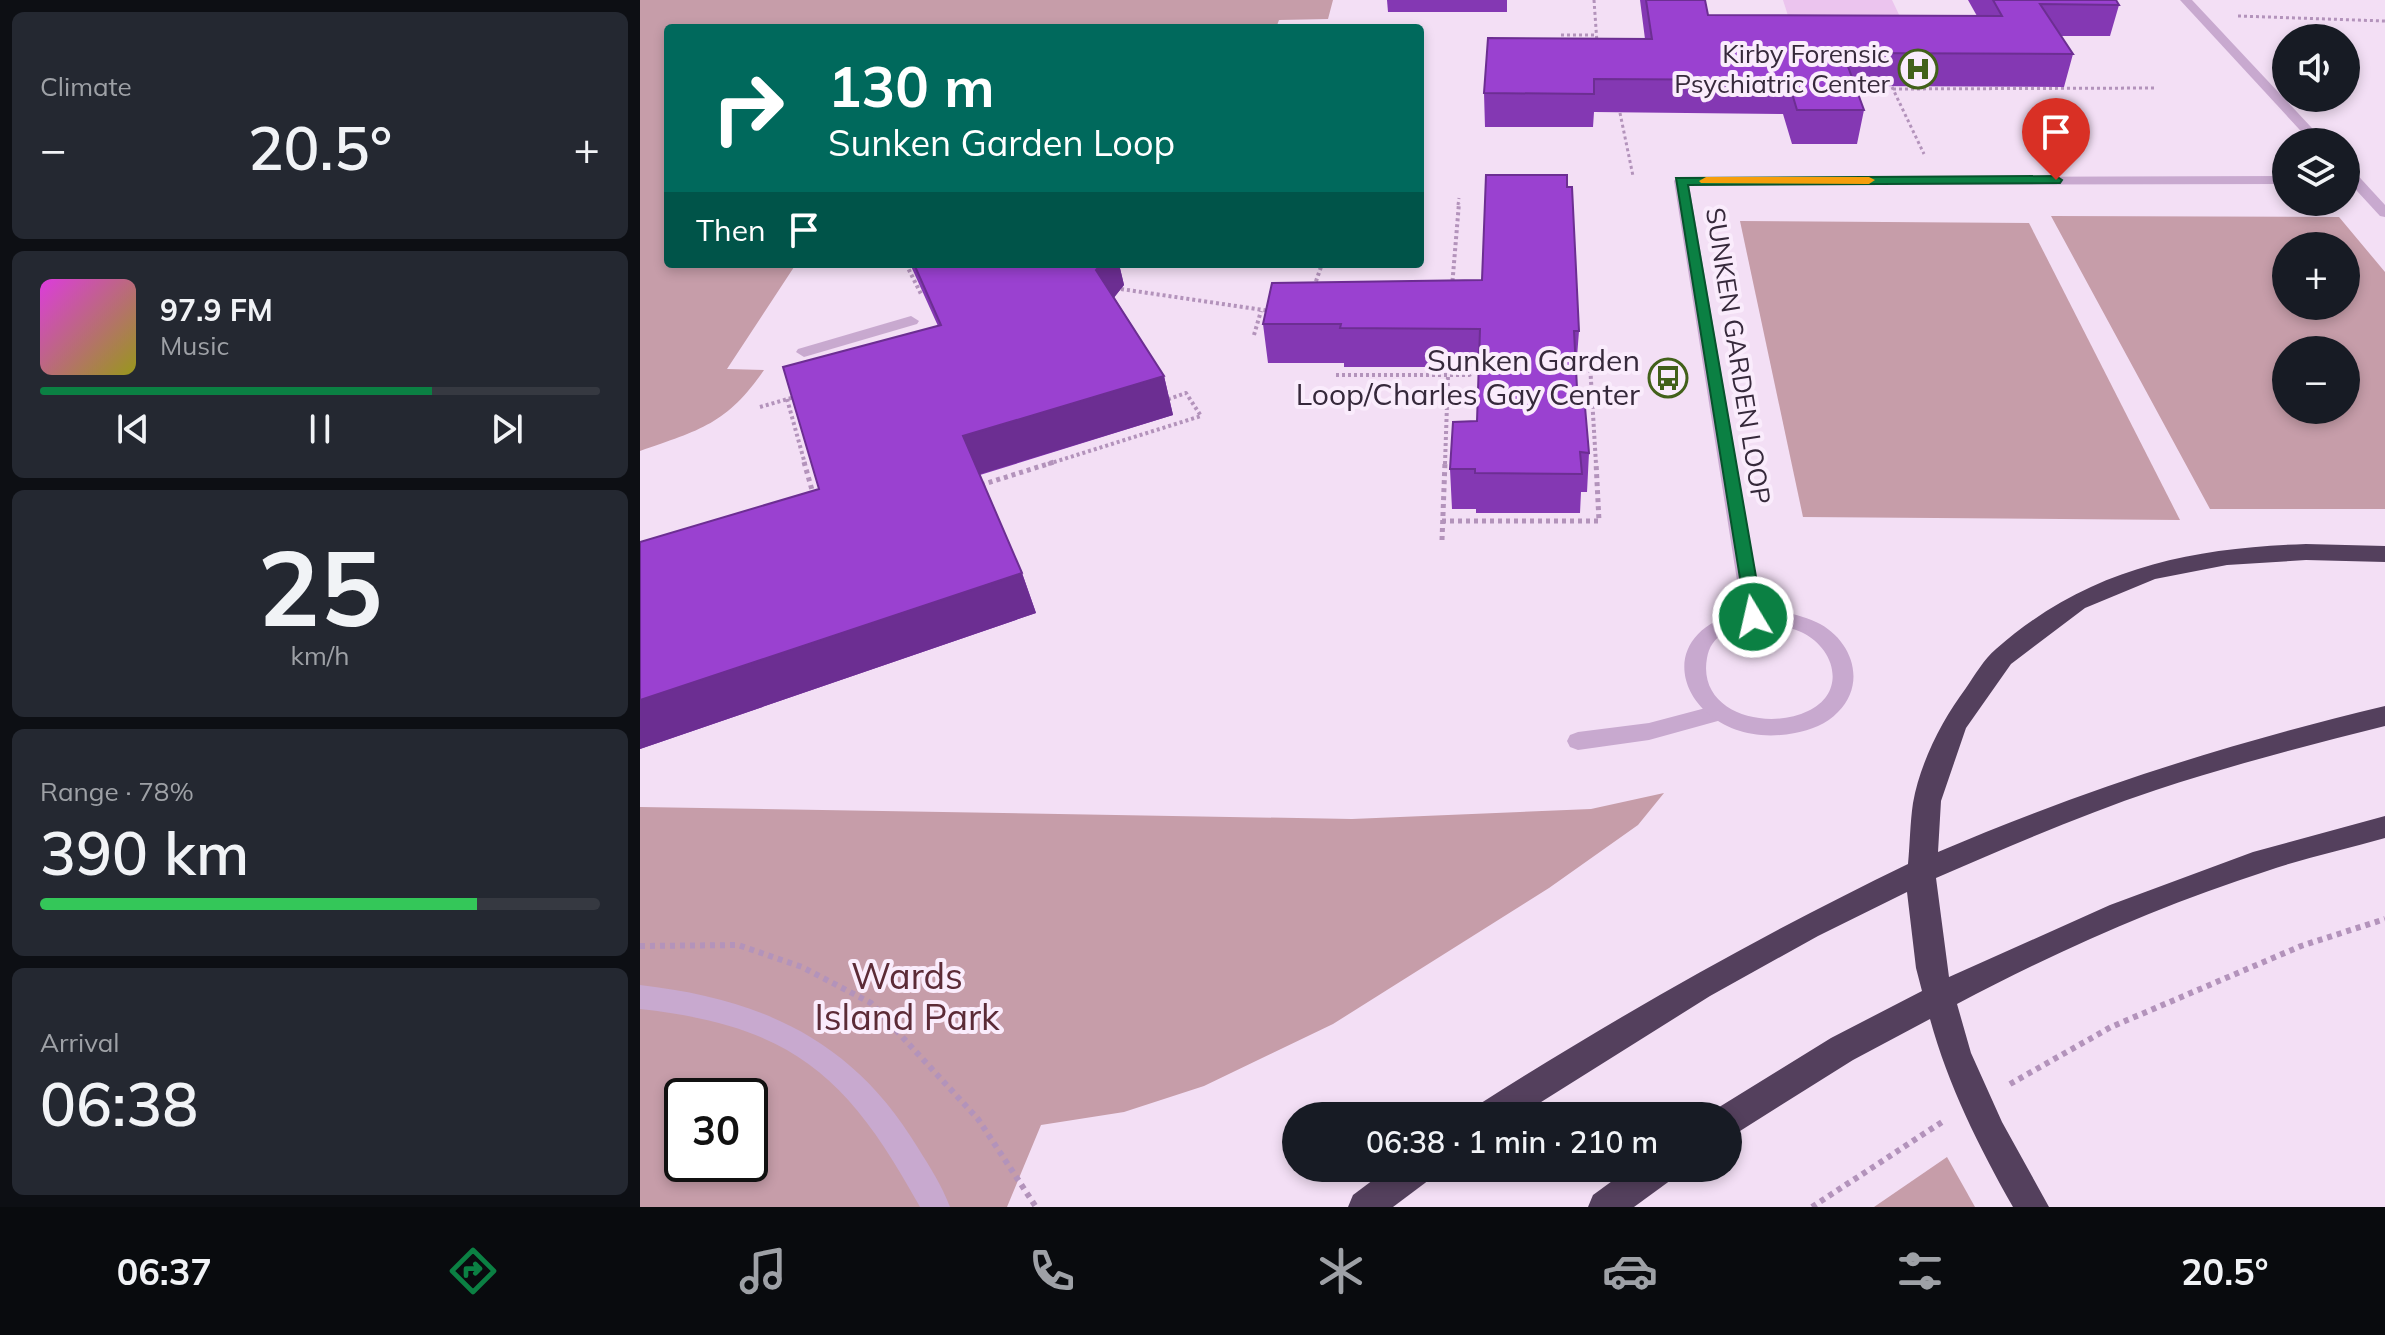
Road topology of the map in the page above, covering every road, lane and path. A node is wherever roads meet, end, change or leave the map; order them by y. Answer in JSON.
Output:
{"nodes":[{"id":1,"x":1594,"y":0,"type":"edge"},
{"id":2,"x":2186,"y":0,"type":"edge"},
{"id":3,"x":2200,"y":15,"type":"junction"},
{"id":4,"x":2385,"y":21,"type":"edge"},
{"id":5,"x":1561,"y":35,"type":"edge"},
{"id":6,"x":1596,"y":35,"type":"junction"},
{"id":7,"x":1597,"y":48,"type":"edge"},
{"id":8,"x":2154,"y":88,"type":"dead end"},
{"id":9,"x":1620,"y":113,"type":"edge"},
{"id":10,"x":2305,"y":128,"type":"edge"},
{"id":11,"x":1633,"y":176,"type":"dead end"},
{"id":12,"x":1936,"y":180,"type":"junction"},
{"id":13,"x":2272,"y":180,"type":"edge"},
{"id":14,"x":2360,"y":188,"type":"edge"},
{"id":15,"x":1459,"y":198,"type":"dead end"},
{"id":16,"x":2385,"y":213,"type":"edge"},
{"id":17,"x":1321,"y":268,"type":"edge"},
{"id":18,"x":1121,"y":289,"type":"dead end"},
{"id":19,"x":1452,"y":292,"type":"edge"},
{"id":20,"x":1310,"y":299,"type":"edge"},
{"id":21,"x":1261,"y":311,"type":"junction"},
{"id":22,"x":1274,"y":311,"type":"edge"},
{"id":23,"x":911,"y":321,"type":"dead end"},
{"id":24,"x":1254,"y":335,"type":"dead end"},
{"id":25,"x":804,"y":352,"type":"dead end"},
{"id":26,"x":1485,"y":363,"type":"edge"},
{"id":27,"x":1590,"y":364,"type":"dead end"},
{"id":28,"x":1336,"y":375,"type":"dead end"},
{"id":29,"x":1448,"y":375,"type":"junction"},
{"id":30,"x":787,"y":399,"type":"edge"},
{"id":31,"x":1163,"y":401,"type":"dead end"},
{"id":32,"x":981,"y":485,"type":"edge"},
{"id":33,"x":816,"y":503,"type":"edge"},
{"id":34,"x":1442,"y":521,"type":"junction"},
{"id":35,"x":1442,"y":540,"type":"dead end"},
{"id":36,"x":2385,"y":554,"type":"edge"},
{"id":37,"x":1753,"y":617,"type":"junction"},
{"id":38,"x":1717,"y":713,"type":"junction"},
{"id":39,"x":2385,"y":716,"type":"edge"},
{"id":40,"x":1578,"y":741,"type":"dead end"},
{"id":41,"x":2385,"y":827,"type":"edge"},
{"id":42,"x":2385,"y":919,"type":"edge"},
{"id":43,"x":640,"y":946,"type":"edge"},
{"id":44,"x":640,"y":997,"type":"edge"},
{"id":45,"x":2001,"y":1088,"type":"dead end"},
{"id":46,"x":1511,"y":1102,"type":"edge"},
{"id":47,"x":1742,"y":1111,"type":"edge"},
{"id":48,"x":1960,"y":1111,"type":"dead end"},
{"id":49,"x":1398,"y":1182,"type":"edge"},
{"id":50,"x":1640,"y":1182,"type":"edge"},
{"id":51,"x":936,"y":1207,"type":"edge"},
{"id":52,"x":1036,"y":1207,"type":"edge"},
{"id":53,"x":1365,"y":1207,"type":"edge"},
{"id":54,"x":1605,"y":1207,"type":"edge"},
{"id":55,"x":1812,"y":1207,"type":"edge"},
{"id":56,"x":2032,"y":1207,"type":"edge"}],
"edges":[{"from":1,"to":6,"type":"path"},
{"from":2,"to":3,"type":"street"},
{"from":3,"to":4,"type":"path"},
{"from":3,"to":10,"type":"street"},
{"from":5,"to":6,"type":"path"},
{"from":6,"to":7,"type":"path"},
{"from":8,"to":12,"type":"path"},
{"from":9,"to":11,"type":"path"},
{"from":12,"to":13,"type":"street","name":"SUNKEN GARDEN LOOP"},
{"from":12,"to":37,"type":"street","name":"SUNKEN GARDEN LOOP"},
{"from":14,"to":16,"type":"street"},
{"from":15,"to":19,"type":"path"},
{"from":17,"to":20,"type":"path"},
{"from":18,"to":21,"type":"path"},
{"from":21,"to":22,"type":"path"},
{"from":21,"to":24,"type":"path"},
{"from":23,"to":25,"type":"street"},
{"from":26,"to":29,"type":"path"},
{"from":27,"to":34,"type":"path"},
{"from":28,"to":29,"type":"path"},
{"from":29,"to":34,"type":"path"},
{"from":30,"to":33,"type":"path"},
{"from":31,"to":32,"type":"path"},
{"from":34,"to":35,"type":"path"},
{"from":36,"to":56,"type":"highway"},
{"from":37,"to":38,"type":"street"},
{"from":37,"to":38,"type":"street"},
{"from":38,"to":40,"type":"street"},
{"from":39,"to":46,"type":"highway"},
{"from":41,"to":47,"type":"highway"},
{"from":42,"to":45,"type":"path"},
{"from":43,"to":52,"type":"path"},
{"from":44,"to":51,"type":"street"},
{"from":48,"to":55,"type":"path"},
{"from":49,"to":53,"type":"highway"},
{"from":50,"to":54,"type":"highway"}]}
